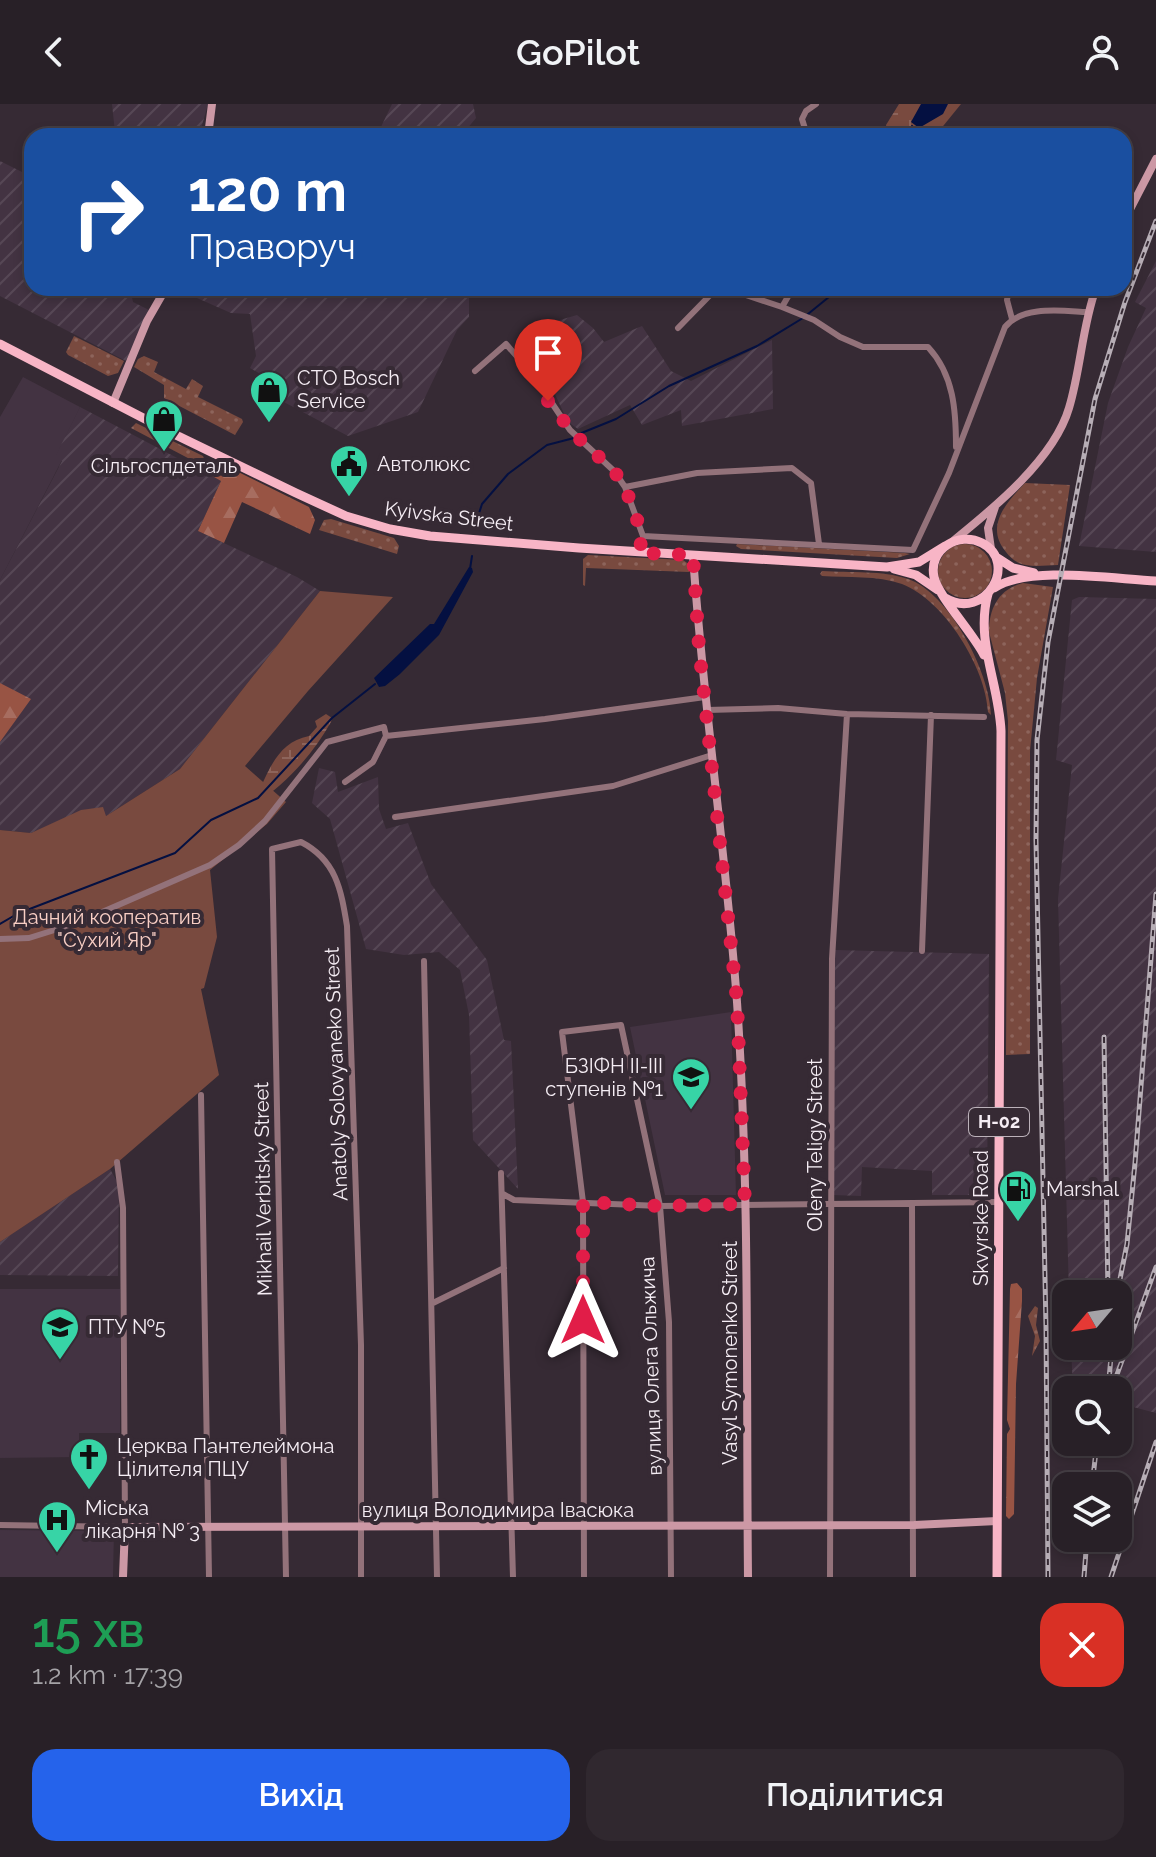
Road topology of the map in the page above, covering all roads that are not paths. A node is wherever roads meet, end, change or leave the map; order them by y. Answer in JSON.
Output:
{"nodes":[{"id":1,"x":212,"y":104,"type":"edge"},
{"id":2,"x":816,"y":104,"type":"edge"},
{"id":3,"x":209,"y":128,"type":"edge"},
{"id":4,"x":805,"y":128,"type":"edge"},
{"id":5,"x":1156,"y":159,"type":"edge"},
{"id":6,"x":1132,"y":197,"type":"edge"},
{"id":7,"x":1135,"y":198,"type":"junction"},
{"id":8,"x":1132,"y":204,"type":"edge"},
{"id":9,"x":161,"y":296,"type":"edge"},
{"id":10,"x":709,"y":296,"type":"edge"},
{"id":11,"x":749,"y":296,"type":"edge"},
{"id":12,"x":788,"y":296,"type":"edge"},
{"id":13,"x":1008,"y":296,"type":"edge"},
{"id":14,"x":1093,"y":296,"type":"edge"},
{"id":15,"x":782,"y":307,"type":"junction"},
{"id":16,"x":1087,"y":312,"type":"junction"},
{"id":17,"x":1012,"y":319,"type":"junction"},
{"id":18,"x":678,"y":328,"type":"dead end"},
{"id":19,"x":0,"y":344,"type":"edge"},
{"id":20,"x":475,"y":371,"type":"dead end"},
{"id":21,"x":113,"y":403,"type":"junction"},
{"id":22,"x":955,"y":454,"type":"junction"},
{"id":23,"x":625,"y":487,"type":"junction"},
{"id":24,"x":998,"y":501,"type":"junction"},
{"id":25,"x":643,"y":536,"type":"junction"},
{"id":26,"x":949,"y":543,"type":"junction"},
{"id":27,"x":819,"y":544,"type":"junction"},
{"id":28,"x":638,"y":553,"type":"junction"},
{"id":29,"x":993,"y":553,"type":"junction"},
{"id":30,"x":693,"y":555,"type":"junction"},
{"id":31,"x":887,"y":567,"type":"junction"},
{"id":32,"x":1045,"y":575,"type":"junction"},
{"id":33,"x":1156,"y":581,"type":"edge"},
{"id":34,"x":991,"y":591,"type":"junction"},
{"id":35,"x":942,"y":595,"type":"junction"},
{"id":36,"x":990,"y":669,"type":"junction"},
{"id":37,"x":705,"y":697,"type":"junction"},
{"id":38,"x":707,"y":710,"type":"junction"},
{"id":39,"x":847,"y":714,"type":"junction"},
{"id":40,"x":931,"y":715,"type":"junction"},
{"id":41,"x":984,"y":717,"type":"dead end"},
{"id":42,"x":386,"y":736,"type":"junction"},
{"id":43,"x":712,"y":755,"type":"junction"},
{"id":44,"x":345,"y":782,"type":"dead end"},
{"id":45,"x":395,"y":817,"type":"dead end"},
{"id":46,"x":272,"y":849,"type":"joint"},
{"id":47,"x":0,"y":939,"type":"edge"},
{"id":48,"x":922,"y":951,"type":"dead end"},
{"id":49,"x":424,"y":961,"type":"dead end"},
{"id":50,"x":201,"y":1095,"type":"dead end"},
{"id":51,"x":117,"y":1162,"type":"dead end"},
{"id":52,"x":501,"y":1173,"type":"dead end"},
{"id":53,"x":503,"y":1194,"type":"junction"},
{"id":54,"x":583,"y":1202,"type":"junction"},
{"id":55,"x":999,"y":1202,"type":"junction"},
{"id":56,"x":830,"y":1203,"type":"junction"},
{"id":57,"x":912,"y":1203,"type":"junction"},
{"id":58,"x":745,"y":1204,"type":"junction"},
{"id":59,"x":660,"y":1206,"type":"junction"},
{"id":60,"x":504,"y":1268,"type":"junction"},
{"id":61,"x":433,"y":1303,"type":"junction"},
{"id":62,"x":997,"y":1521,"type":"junction"},
{"id":63,"x":747,"y":1524,"type":"junction"},
{"id":64,"x":0,"y":1525,"type":"edge"},
{"id":65,"x":671,"y":1525,"type":"junction"},
{"id":66,"x":830,"y":1525,"type":"junction"},
{"id":67,"x":914,"y":1525,"type":"junction"},
{"id":68,"x":584,"y":1526,"type":"junction"},
{"id":69,"x":125,"y":1527,"type":"junction"},
{"id":70,"x":361,"y":1527,"type":"junction"},
{"id":71,"x":438,"y":1527,"type":"junction"},
{"id":72,"x":511,"y":1527,"type":"junction"},
{"id":73,"x":209,"y":1528,"type":"junction"},
{"id":74,"x":286,"y":1528,"type":"junction"},
{"id":75,"x":123,"y":1577,"type":"edge"},
{"id":76,"x":209,"y":1577,"type":"edge"},
{"id":77,"x":286,"y":1577,"type":"edge"},
{"id":78,"x":361,"y":1577,"type":"edge"},
{"id":79,"x":437,"y":1577,"type":"edge"},
{"id":80,"x":513,"y":1577,"type":"edge"},
{"id":81,"x":584,"y":1577,"type":"edge"},
{"id":82,"x":671,"y":1577,"type":"edge"},
{"id":83,"x":748,"y":1577,"type":"edge"},
{"id":84,"x":830,"y":1577,"type":"edge"},
{"id":85,"x":913,"y":1577,"type":"edge"},
{"id":86,"x":997,"y":1577,"type":"edge"}],
"edges":[{"from":1,"to":3,"type":"street"},
{"from":2,"to":4,"type":"street"},
{"from":5,"to":7,"type":"street"},
{"from":6,"to":7,"type":"street"},
{"from":7,"to":8,"type":"street"},
{"from":9,"to":21,"type":"street"},
{"from":10,"to":18,"type":"street"},
{"from":11,"to":15,"type":"street"},
{"from":12,"to":15,"type":"street"},
{"from":13,"to":17,"type":"street"},
{"from":14,"to":16,"type":"street"},
{"from":15,"to":22,"type":"street"},
{"from":16,"to":17,"type":"street"},
{"from":16,"to":24,"type":"street"},
{"from":17,"to":22,"type":"street"},
{"from":19,"to":21,"type":"main road","name":"Kyivska Street"},
{"from":20,"to":23,"type":"street"},
{"from":21,"to":28,"type":"main road","name":"Kyivska Street"},
{"from":22,"to":27,"type":"street"},
{"from":23,"to":25,"type":"street"},
{"from":23,"to":27,"type":"street"},
{"from":24,"to":26,"type":"street"},
{"from":24,"to":29,"type":"street"},
{"from":25,"to":27,"type":"street"},
{"from":25,"to":28,"type":"street"},
{"from":26,"to":29,"type":"main road"},
{"from":26,"to":31,"type":"main road","name":"Kyivska Street"},
{"from":26,"to":35,"type":"main road"},
{"from":28,"to":30,"type":"main road","name":"Kyivska Street"},
{"from":29,"to":32,"type":"main road"},
{"from":29,"to":34,"type":"main road"},
{"from":30,"to":31,"type":"main road","name":"Kyivska Street"},
{"from":30,"to":37,"type":"street","name":"Vasyl Symonenko Street"},
{"from":31,"to":35,"type":"main road","name":"Kyivska Street"},
{"from":32,"to":33,"type":"main road"},
{"from":32,"to":34,"type":"main road"},
{"from":34,"to":35,"type":"main road"},
{"from":34,"to":36,"type":"main road","name":"Skvyrske Road","number":"Н-02"},
{"from":35,"to":36,"type":"main road","name":"Skvyrske Road","number":"Н-02"},
{"from":36,"to":55,"type":"main road","name":"Skvyrske Road","number":"Н-02"},
{"from":37,"to":38,"type":"street","name":"Vasyl Symonenko Street"},
{"from":37,"to":42,"type":"street"},
{"from":38,"to":39,"type":"street"},
{"from":38,"to":43,"type":"street","name":"Vasyl Symonenko Street"},
{"from":39,"to":40,"type":"street"},
{"from":39,"to":56,"type":"street","name":"Oleny Teligy Street"},
{"from":40,"to":41,"type":"street"},
{"from":40,"to":48,"type":"street"},
{"from":42,"to":44,"type":"street"},
{"from":42,"to":47,"type":"street"},
{"from":43,"to":45,"type":"street"},
{"from":43,"to":58,"type":"street","name":"Vasyl Symonenko Street"},
{"from":46,"to":70,"type":"street","name":"Anatoly Solovyaneko Street"},
{"from":46,"to":74,"type":"street","name":"Mikhail Verbitsky Street"},
{"from":49,"to":61,"type":"street"},
{"from":50,"to":73,"type":"street"},
{"from":51,"to":69,"type":"street"},
{"from":52,"to":53,"type":"street"},
{"from":53,"to":54,"type":"street"},
{"from":53,"to":60,"type":"street"},
{"from":54,"to":59,"type":"street"},
{"from":54,"to":59,"type":"street","name":"вулиця Олега Ольжича"},
{"from":54,"to":68,"type":"street"},
{"from":55,"to":57,"type":"street"},
{"from":55,"to":62,"type":"main road","name":"Skvyrske Road","number":"Н-02"},
{"from":56,"to":57,"type":"street"},
{"from":56,"to":58,"type":"street"},
{"from":56,"to":66,"type":"street","name":"Oleny Teligy Street"},
{"from":57,"to":67,"type":"street"},
{"from":58,"to":59,"type":"street"},
{"from":58,"to":63,"type":"street","name":"Vasyl Symonenko Street"},
{"from":59,"to":65,"type":"street","name":"вулиця Олега Ольжича"},
{"from":60,"to":61,"type":"street"},
{"from":60,"to":72,"type":"street"},
{"from":61,"to":71,"type":"street"},
{"from":62,"to":67,"type":"street","name":"вулиця Володимира Івасюка"},
{"from":62,"to":86,"type":"main road","name":"Skvyrske Road","number":"Н-02"},
{"from":63,"to":65,"type":"street","name":"вулиця Володимира Івасюка"},
{"from":63,"to":66,"type":"street","name":"вулиця Володимира Івасюка"},
{"from":63,"to":83,"type":"street","name":"Vasyl Symonenko Street"},
{"from":64,"to":69,"type":"street","name":"вулиця Володимира Івасюка"},
{"from":65,"to":68,"type":"street","name":"вулиця Володимира Івасюка"},
{"from":65,"to":82,"type":"street","name":"вулиця Олега Ольжича"},
{"from":66,"to":67,"type":"street","name":"вулиця Володимира Івасюка"},
{"from":66,"to":84,"type":"street","name":"Oleny Teligy Street"},
{"from":67,"to":85,"type":"street"},
{"from":68,"to":72,"type":"street","name":"вулиця Володимира Івасюка"},
{"from":68,"to":81,"type":"street"},
{"from":69,"to":73,"type":"street","name":"вулиця Володимира Івасюка"},
{"from":69,"to":75,"type":"street"},
{"from":70,"to":71,"type":"street","name":"вулиця Володимира Івасюка"},
{"from":70,"to":74,"type":"street","name":"вулиця Володимира Івасюка"},
{"from":70,"to":78,"type":"street","name":"Anatoly Solovyaneko Street"},
{"from":71,"to":72,"type":"street","name":"вулиця Володимира Івасюка"},
{"from":71,"to":79,"type":"street"},
{"from":72,"to":80,"type":"street"},
{"from":73,"to":74,"type":"street","name":"вулиця Володимира Івасюка"},
{"from":73,"to":76,"type":"street"},
{"from":74,"to":77,"type":"street","name":"Mikhail Verbitsky Street"}]}
